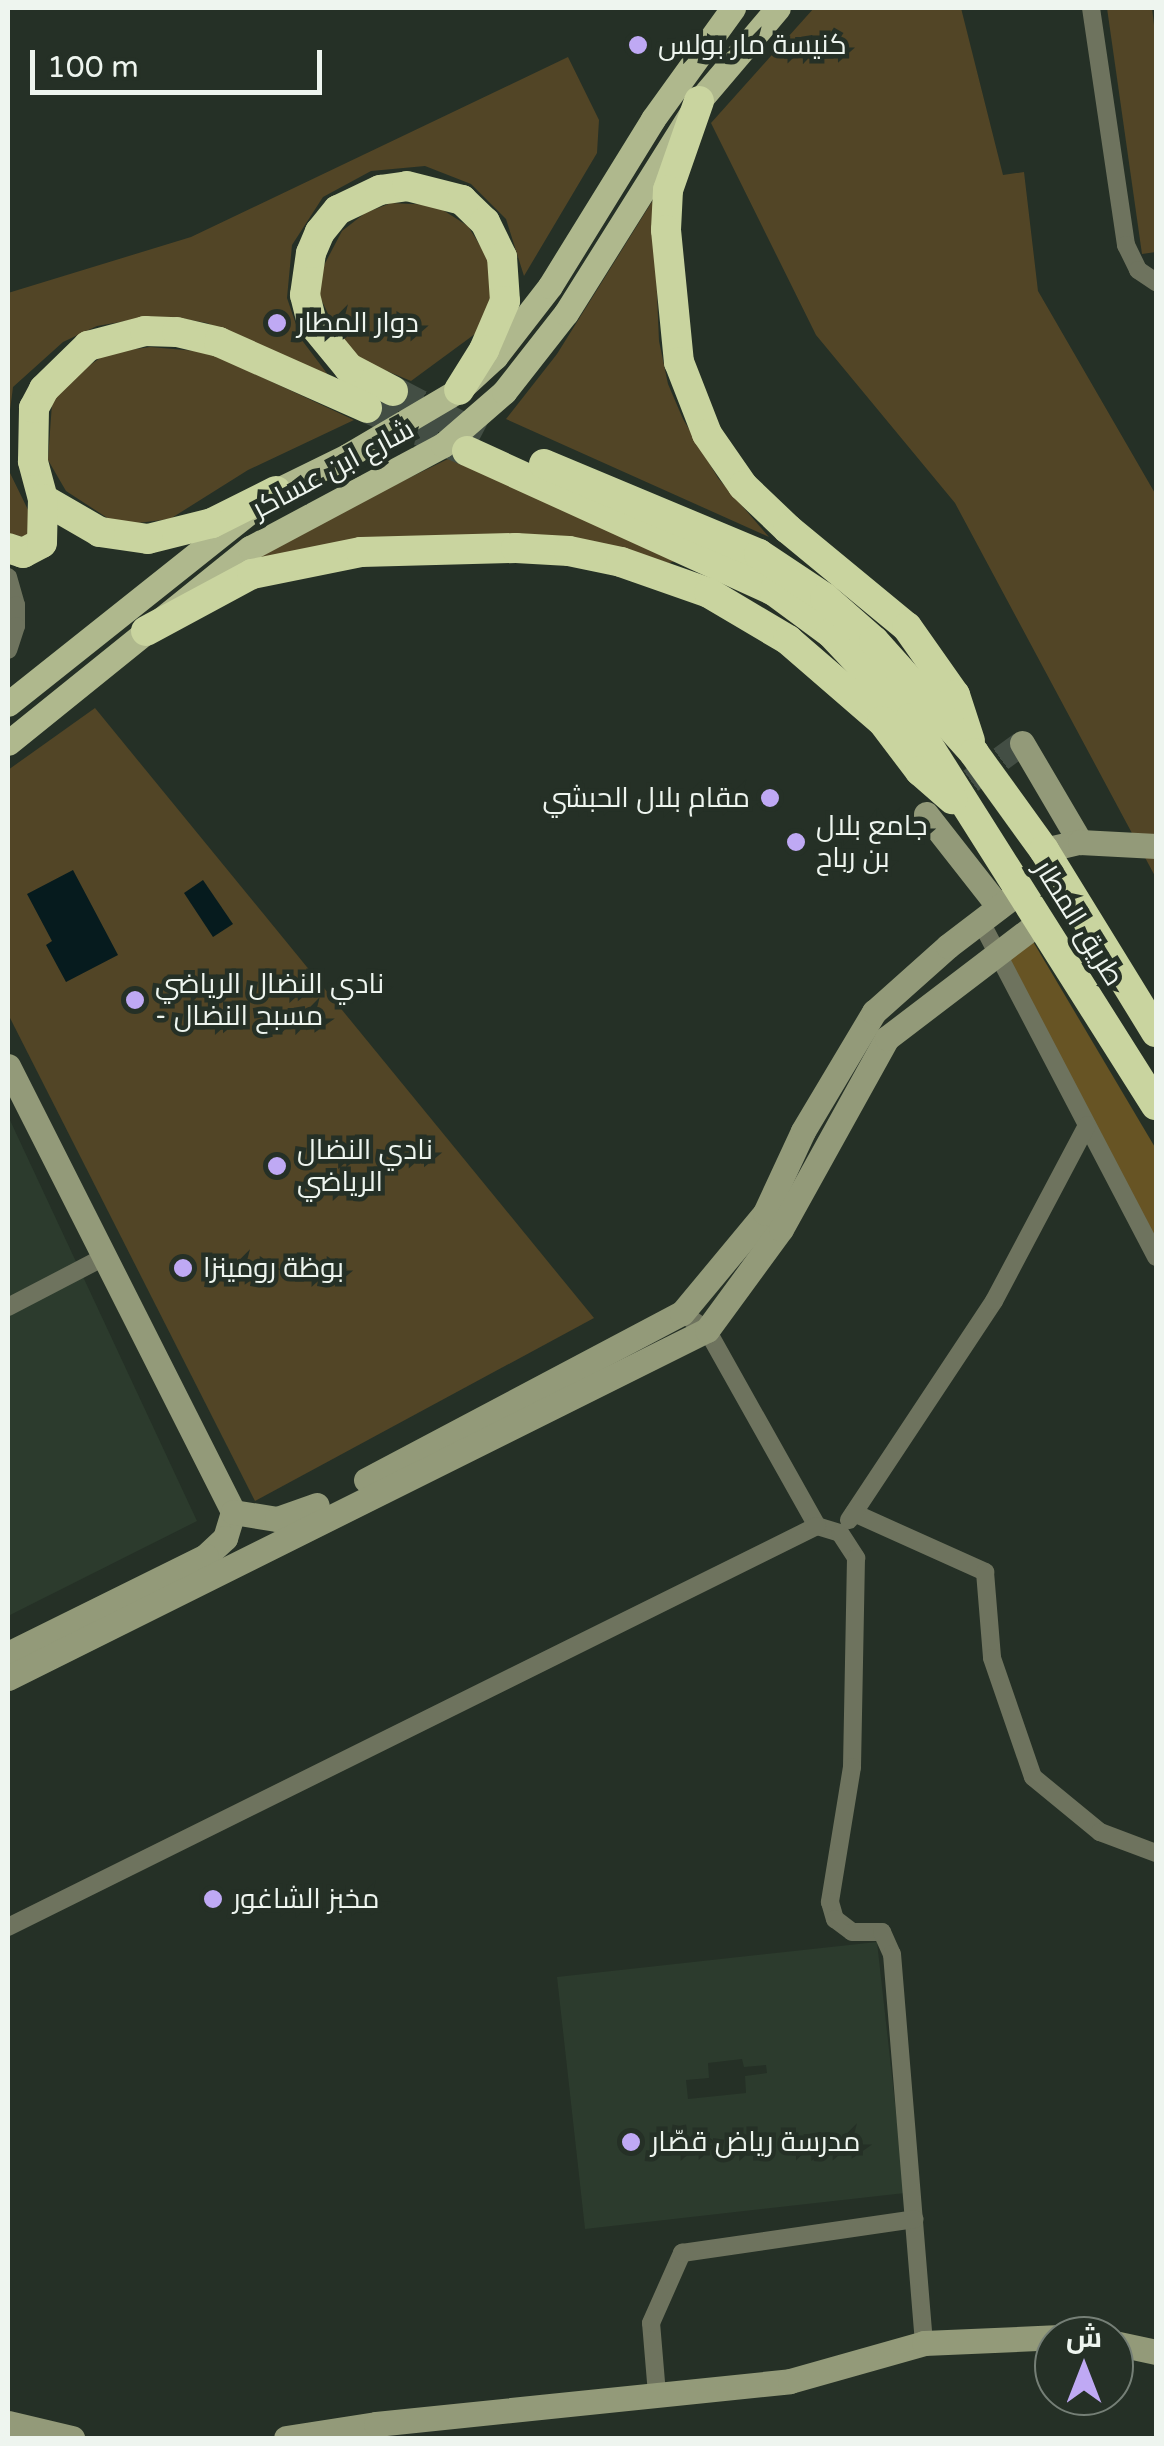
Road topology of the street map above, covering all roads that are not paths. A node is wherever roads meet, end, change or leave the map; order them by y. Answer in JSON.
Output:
{"nodes":[{"id":1,"x":733,"y":8,"type":"edge"},
{"id":2,"x":778,"y":8,"type":"edge"},
{"id":3,"x":1090,"y":8,"type":"edge"},
{"id":4,"x":699,"y":101,"type":"junction"},
{"id":5,"x":1156,"y":282,"type":"edge"},
{"id":6,"x":459,"y":390,"type":"junction"},
{"id":7,"x":393,"y":391,"type":"tunnel mouth"},
{"id":8,"x":367,"y":408,"type":"tunnel mouth"},
{"id":9,"x":276,"y":492,"type":"junction"},
{"id":10,"x":43,"y":499,"type":"junction"},
{"id":11,"x":8,"y":548,"type":"edge"},
{"id":12,"x":8,"y":577,"type":"edge"},
{"id":13,"x":146,"y":631,"type":"junction"},
{"id":14,"x":8,"y":650,"type":"edge"},
{"id":15,"x":8,"y":704,"type":"edge"},
{"id":16,"x":1022,"y":743,"type":"dead end"},
{"id":17,"x":8,"y":744,"type":"edge"},
{"id":18,"x":974,"y":754,"type":"junction"},
{"id":19,"x":926,"y":814,"type":"dead end"},
{"id":20,"x":980,"y":824,"type":"junction"},
{"id":21,"x":1080,"y":842,"type":"junction"},
{"id":22,"x":1156,"y":846,"type":"edge"},
{"id":23,"x":1044,"y":850,"type":"junction"},
{"id":24,"x":1000,"y":907,"type":"junction"},
{"id":25,"x":1039,"y":922,"type":"junction"},
{"id":26,"x":999,"y":955,"type":"junction"},
{"id":27,"x":1156,"y":1032,"type":"edge"},
{"id":28,"x":8,"y":1066,"type":"edge"},
{"id":29,"x":1156,"y":1105,"type":"edge"},
{"id":30,"x":1087,"y":1124,"type":"junction"},
{"id":31,"x":1156,"y":1257,"type":"edge"},
{"id":32,"x":102,"y":1258,"type":"junction"},
{"id":33,"x":8,"y":1306,"type":"edge"},
{"id":34,"x":682,"y":1313,"type":"junction"},
{"id":35,"x":707,"y":1330,"type":"junction"},
{"id":36,"x":232,"y":1512,"type":"junction"},
{"id":37,"x":854,"y":1513,"type":"junction"},
{"id":38,"x":818,"y":1526,"type":"junction"},
{"id":39,"x":840,"y":1533,"type":"junction"},
{"id":40,"x":8,"y":1654,"type":"edge"},
{"id":41,"x":8,"y":1678,"type":"edge"},
{"id":42,"x":1156,"y":1853,"type":"edge"},
{"id":43,"x":8,"y":1927,"type":"edge"},
{"id":44,"x":915,"y":2219,"type":"junction"},
{"id":45,"x":1034,"y":2338,"type":"edge"},
{"id":46,"x":924,"y":2344,"type":"junction"},
{"id":47,"x":656,"y":2394,"type":"junction"},
{"id":48,"x":8,"y":2422,"type":"edge"},
{"id":49,"x":410,"y":2430,"type":"edge"},
{"id":50,"x":72,"y":2438,"type":"edge"},
{"id":51,"x":286,"y":2438,"type":"edge"}],
"edges":[{"from":1,"to":6,"type":"main road","name":"شارع ابن عساكر"},
{"from":2,"to":4,"type":"main road","name":"شارع ابن عساكر"},
{"from":3,"to":5,"type":"street"},
{"from":4,"to":13,"type":"main road","name":"شارع ابن عساكر"},
{"from":4,"to":18,"type":"highway"},
{"from":6,"to":7,"type":"highway"},
{"from":6,"to":9,"type":"main road","name":"شارع ابن عساكر"},
{"from":8,"to":10,"type":"highway"},
{"from":9,"to":10,"type":"highway"},
{"from":9,"to":15,"type":"main road","name":"شارع ابن عساكر"},
{"from":10,"to":11,"type":"highway"},
{"from":12,"to":14,"type":"street"},
{"from":13,"to":17,"type":"main road","name":"شارع ابن عساكر"},
{"from":13,"to":20,"type":"highway"},
{"from":16,"to":21,"type":"main road"},
{"from":18,"to":20,"type":"highway","name":"طريق المطار"},
{"from":18,"to":23,"type":"highway","name":"طريق المطار"},
{"from":19,"to":24,"type":"main road"},
{"from":20,"to":24,"type":"highway","name":"طريق المطار"},
{"from":21,"to":22,"type":"main road","name":"طريق المطار"},
{"from":21,"to":23,"type":"main road","name":"طريق المطار"},
{"from":23,"to":27,"type":"highway","name":"طريق المطار"},
{"from":24,"to":25,"type":"highway","name":"طريق المطار"},
{"from":24,"to":26,"type":"street"},
{"from":24,"to":34,"type":"main road"},
{"from":25,"to":26,"type":"main road"},
{"from":25,"to":29,"type":"highway","name":"طريق المطار"},
{"from":26,"to":30,"type":"street"},
{"from":26,"to":35,"type":"main road"},
{"from":28,"to":32,"type":"main road"},
{"from":30,"to":31,"type":"street"},
{"from":30,"to":37,"type":"street"},
{"from":32,"to":33,"type":"street"},
{"from":32,"to":36,"type":"main road"},
{"from":34,"to":35,"type":"street"},
{"from":34,"to":36,"type":"main road"},
{"from":35,"to":38,"type":"street"},
{"from":35,"to":41,"type":"main road"},
{"from":36,"to":40,"type":"main road"},
{"from":37,"to":39,"type":"street"},
{"from":37,"to":42,"type":"street"},
{"from":38,"to":39,"type":"street"},
{"from":38,"to":43,"type":"street"},
{"from":39,"to":44,"type":"street"},
{"from":44,"to":46,"type":"street"},
{"from":44,"to":47,"type":"street"},
{"from":45,"to":46,"type":"main road"},
{"from":46,"to":47,"type":"main road"},
{"from":47,"to":49,"type":"main road"},
{"from":48,"to":50,"type":"main road"},
{"from":49,"to":51,"type":"main road"}]}
